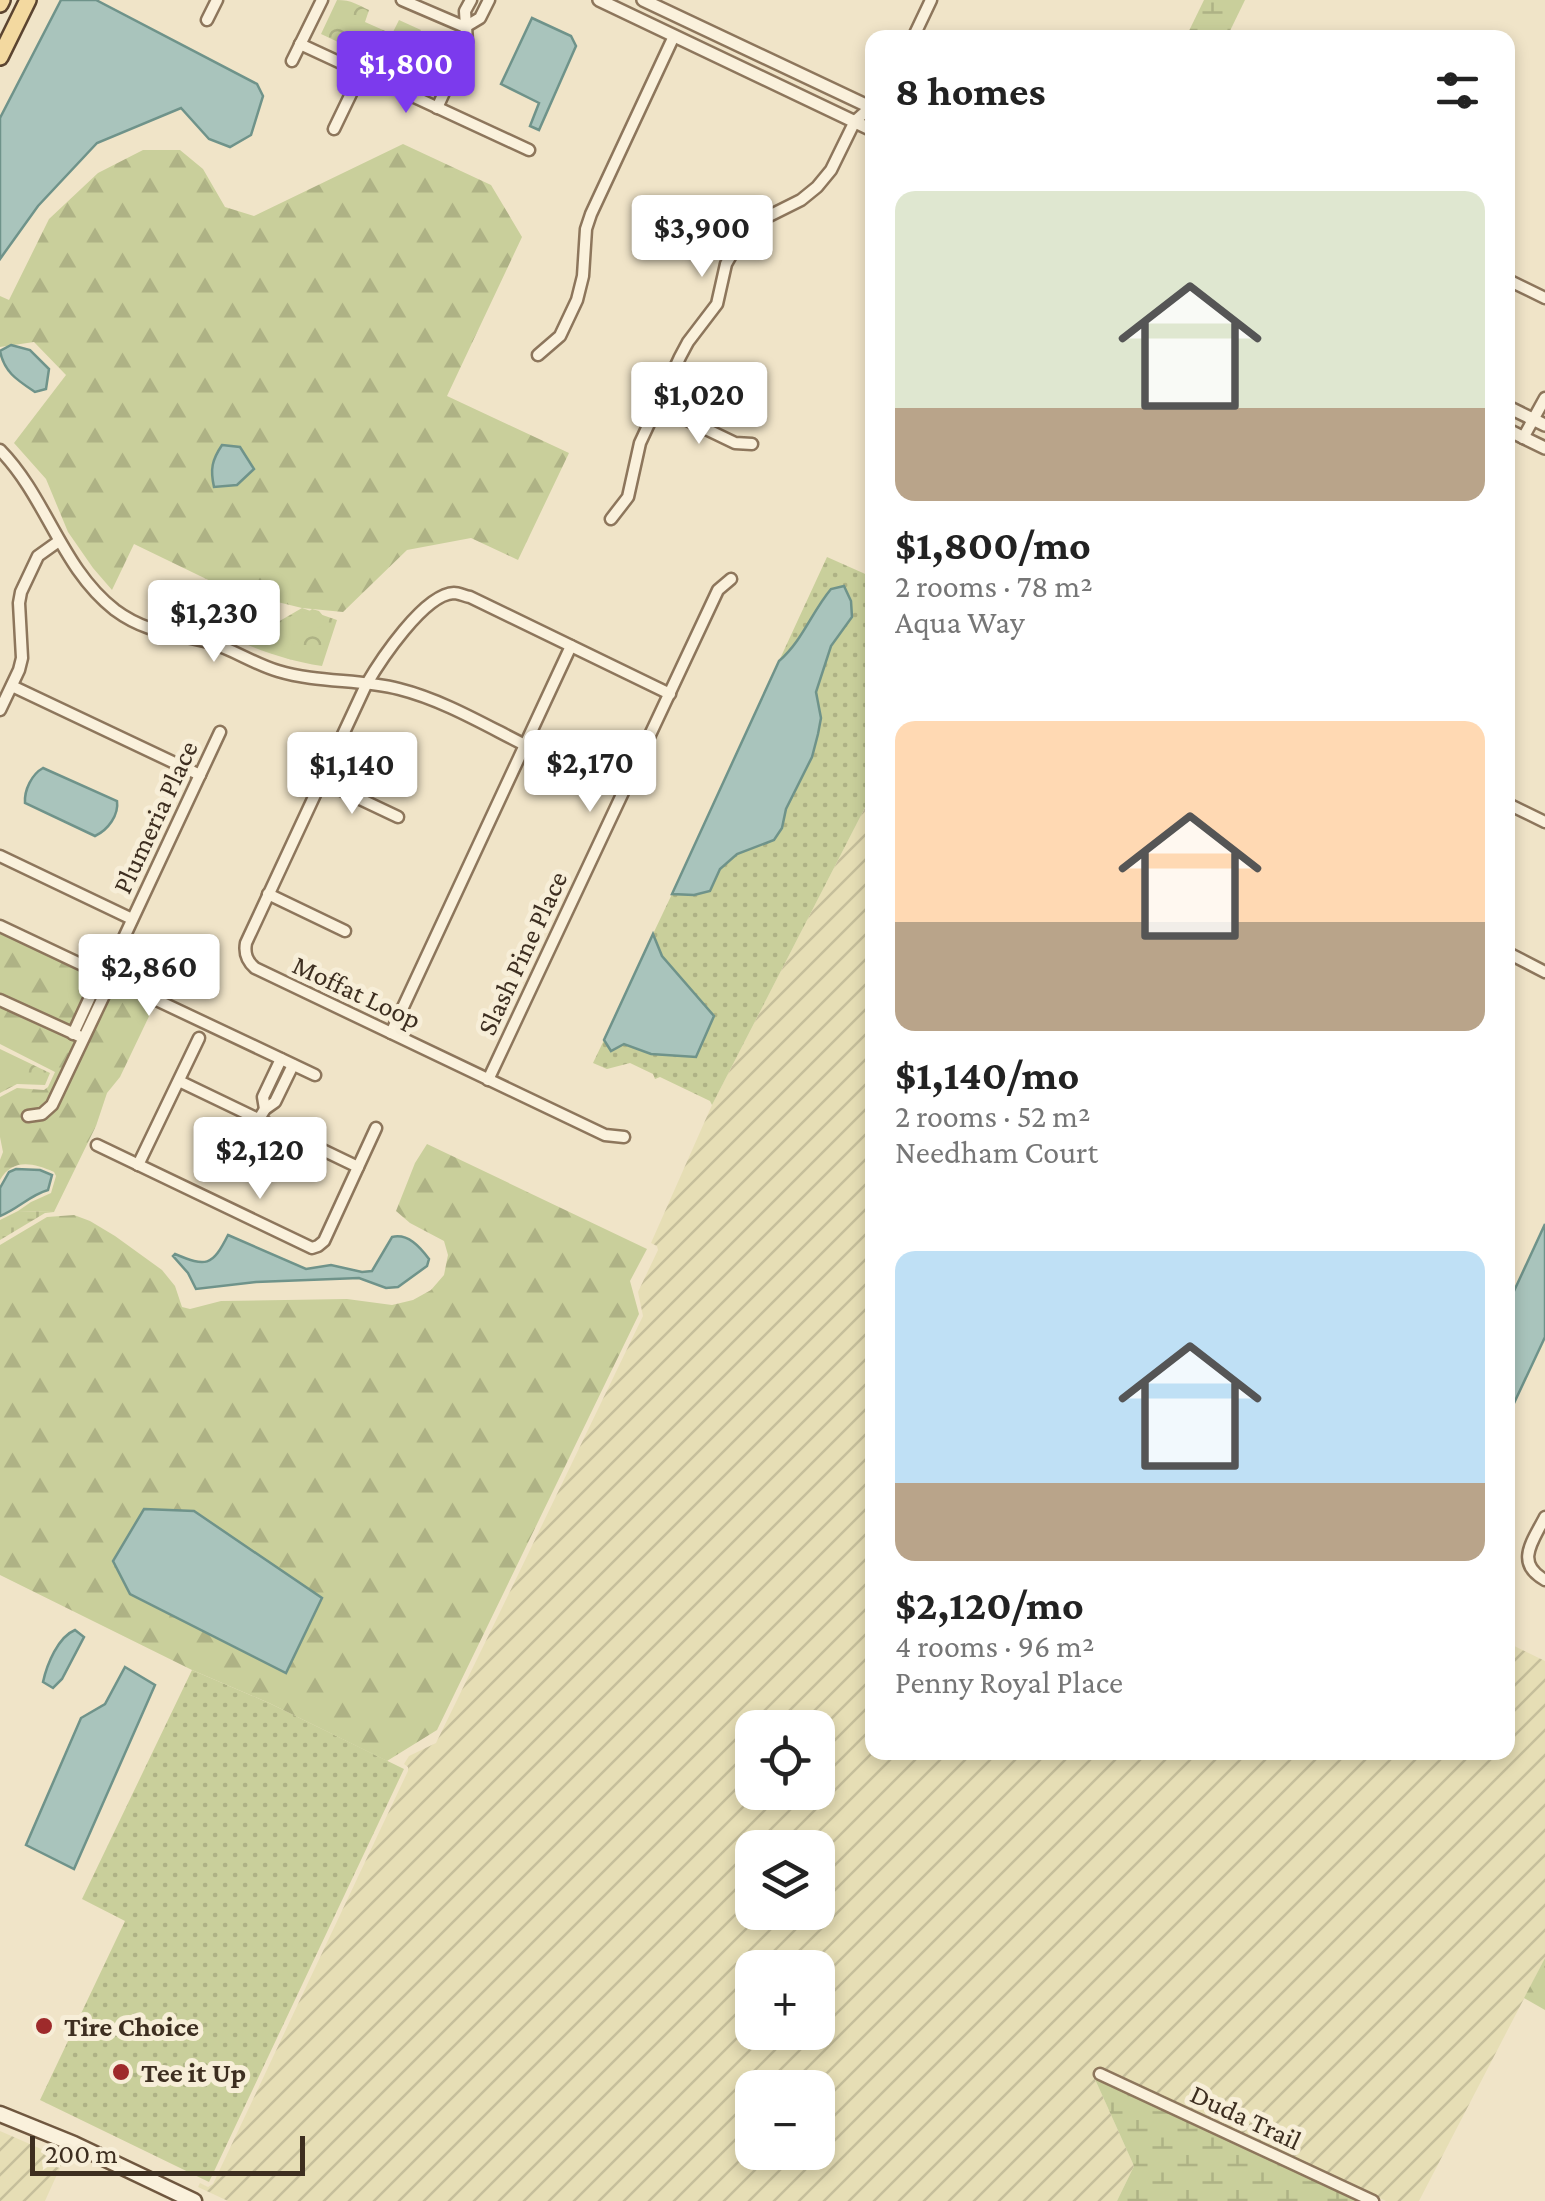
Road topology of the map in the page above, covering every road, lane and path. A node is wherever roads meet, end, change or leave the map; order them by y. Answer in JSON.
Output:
{"nodes":[{"id":1,"x":28,"y":0,"type":"edge"},
{"id":2,"x":217,"y":0,"type":"edge"},
{"id":3,"x":402,"y":0,"type":"edge"},
{"id":4,"x":471,"y":0,"type":"edge"},
{"id":5,"x":487,"y":0,"type":"edge"},
{"id":6,"x":598,"y":0,"type":"edge"},
{"id":7,"x":643,"y":0,"type":"edge"},
{"id":8,"x":931,"y":0,"type":"edge"},
{"id":9,"x":317,"y":2,"type":"edge"},
{"id":10,"x":207,"y":20,"type":"dead end"},
{"id":11,"x":465,"y":27,"type":"junction"},
{"id":12,"x":918,"y":30,"type":"edge"},
{"id":13,"x":674,"y":36,"type":"junction"},
{"id":14,"x":300,"y":44,"type":"junction"},
{"id":15,"x":0,"y":57,"type":"edge"},
{"id":16,"x":292,"y":62,"type":"dead end"},
{"id":17,"x":361,"y":73,"type":"junction"},
{"id":18,"x":865,"y":104,"type":"edge"},
{"id":19,"x":437,"y":108,"type":"junction"},
{"id":20,"x":865,"y":113,"type":"edge"},
{"id":21,"x":855,"y":122,"type":"junction"},
{"id":22,"x":865,"y":127,"type":"edge"},
{"id":23,"x":334,"y":129,"type":"dead end"},
{"id":24,"x":528,"y":150,"type":"dead end"},
{"id":25,"x":1515,"y":283,"type":"edge"},
{"id":26,"x":1545,"y":298,"type":"edge"},
{"id":27,"x":538,"y":355,"type":"dead end"},
{"id":28,"x":1545,"y":398,"type":"edge"},
{"id":29,"x":658,"y":406,"type":"junction"},
{"id":30,"x":1515,"y":410,"type":"edge"},
{"id":31,"x":1539,"y":422,"type":"edge"},
{"id":32,"x":1515,"y":434,"type":"edge"},
{"id":33,"x":1524,"y":438,"type":"junction"},
{"id":34,"x":752,"y":444,"type":"dead end"},
{"id":35,"x":1545,"y":448,"type":"edge"},
{"id":36,"x":0,"y":450,"type":"edge"},
{"id":37,"x":611,"y":518,"type":"dead end"},
{"id":38,"x":59,"y":541,"type":"junction"},
{"id":39,"x":731,"y":580,"type":"dead end"},
{"id":40,"x":571,"y":646,"type":"junction"},
{"id":41,"x":366,"y":685,"type":"junction"},
{"id":42,"x":12,"y":686,"type":"junction"},
{"id":43,"x":670,"y":694,"type":"junction"},
{"id":44,"x":0,"y":710,"type":"edge"},
{"id":45,"x":220,"y":732,"type":"dead end"},
{"id":46,"x":525,"y":744,"type":"junction"},
{"id":47,"x":200,"y":775,"type":"junction"},
{"id":48,"x":322,"y":781,"type":"junction"},
{"id":49,"x":1515,"y":807,"type":"edge"},
{"id":50,"x":398,"y":817,"type":"dead end"},
{"id":51,"x":1545,"y":822,"type":"edge"},
{"id":52,"x":0,"y":856,"type":"edge"},
{"id":53,"x":268,"y":894,"type":"junction"},
{"id":54,"x":132,"y":919,"type":"junction"},
{"id":55,"x":0,"y":926,"type":"edge"},
{"id":56,"x":345,"y":931,"type":"dead end"},
{"id":57,"x":1515,"y":957,"type":"edge"},
{"id":58,"x":1545,"y":972,"type":"edge"},
{"id":59,"x":106,"y":976,"type":"junction"},
{"id":60,"x":0,"y":1000,"type":"edge"},
{"id":61,"x":391,"y":1032,"type":"junction"},
{"id":62,"x":78,"y":1036,"type":"junction"},
{"id":63,"x":200,"y":1038,"type":"dead end"},
{"id":64,"x":280,"y":1059,"type":"junction"},
{"id":65,"x":293,"y":1065,"type":"junction"},
{"id":66,"x":315,"y":1075,"type":"dead end"},
{"id":67,"x":488,"y":1080,"type":"junction"},
{"id":68,"x":179,"y":1081,"type":"junction"},
{"id":69,"x":274,"y":1089,"type":"junction"},
{"id":70,"x":262,"y":1114,"type":"junction"},
{"id":71,"x":28,"y":1116,"type":"dead end"},
{"id":72,"x":376,"y":1128,"type":"dead end"},
{"id":73,"x":624,"y":1136,"type":"dead end"},
{"id":74,"x":97,"y":1145,"type":"dead end"},
{"id":75,"x":138,"y":1165,"type":"junction"},
{"id":76,"x":358,"y":1166,"type":"junction"},
{"id":77,"x":1545,"y":1518,"type":"edge"},
{"id":78,"x":1545,"y":1580,"type":"edge"},
{"id":79,"x":1100,"y":2074,"type":"dead end"},
{"id":80,"x":0,"y":2114,"type":"edge"},
{"id":81,"x":194,"y":2201,"type":"edge"},
{"id":82,"x":1374,"y":2201,"type":"edge"}],
"edges":[{"from":1,"to":15,"type":"main road"},
{"from":2,"to":10,"type":"street"},
{"from":3,"to":11,"type":"street"},
{"from":4,"to":11,"type":"street"},
{"from":5,"to":11,"type":"street"},
{"from":6,"to":13,"type":"street"},
{"from":7,"to":18,"type":"street"},
{"from":8,"to":12,"type":"street"},
{"from":9,"to":14,"type":"street"},
{"from":11,"to":19,"type":"street"},
{"from":13,"to":21,"type":"street"},
{"from":13,"to":27,"type":"street"},
{"from":14,"to":16,"type":"street"},
{"from":14,"to":17,"type":"street"},
{"from":17,"to":19,"type":"street"},
{"from":17,"to":23,"type":"street"},
{"from":19,"to":24,"type":"street"},
{"from":20,"to":21,"type":"street"},
{"from":21,"to":22,"type":"street"},
{"from":21,"to":29,"type":"street"},
{"from":25,"to":26,"type":"street"},
{"from":28,"to":31,"type":"street"},
{"from":29,"to":34,"type":"street"},
{"from":29,"to":37,"type":"street"},
{"from":30,"to":31,"type":"street"},
{"from":31,"to":33,"type":"street"},
{"from":32,"to":33,"type":"street"},
{"from":33,"to":35,"type":"street"},
{"from":36,"to":38,"type":"street"},
{"from":38,"to":41,"type":"street"},
{"from":38,"to":42,"type":"street"},
{"from":39,"to":43,"type":"street","name":"Slash Pine Place"},
{"from":40,"to":41,"type":"street","name":"Moffat Loop"},
{"from":40,"to":43,"type":"street","name":"Moffat Loop"},
{"from":40,"to":46,"type":"street"},
{"from":41,"to":46,"type":"street"},
{"from":41,"to":48,"type":"street","name":"Moffat Loop"},
{"from":42,"to":44,"type":"street"},
{"from":42,"to":47,"type":"street"},
{"from":43,"to":67,"type":"street","name":"Slash Pine Place"},
{"from":45,"to":47,"type":"street","name":"Plumeria Place"},
{"from":46,"to":61,"type":"street"},
{"from":47,"to":54,"type":"street","name":"Plumeria Place"},
{"from":48,"to":50,"type":"street"},
{"from":48,"to":53,"type":"street","name":"Moffat Loop"},
{"from":49,"to":51,"type":"street"},
{"from":52,"to":54,"type":"street"},
{"from":53,"to":56,"type":"street"},
{"from":53,"to":61,"type":"street","name":"Moffat Loop"},
{"from":54,"to":59,"type":"street","name":"Plumeria Place"},
{"from":55,"to":59,"type":"street"},
{"from":57,"to":58,"type":"street"},
{"from":59,"to":62,"type":"street","name":"Plumeria Place"},
{"from":59,"to":64,"type":"street"},
{"from":60,"to":62,"type":"street"},
{"from":61,"to":67,"type":"street","name":"Moffat Loop"},
{"from":62,"to":71,"type":"street","name":"Plumeria Place"},
{"from":63,"to":68,"type":"street"},
{"from":64,"to":65,"type":"street"},
{"from":64,"to":69,"type":"street"},
{"from":65,"to":66,"type":"street"},
{"from":65,"to":69,"type":"street"},
{"from":67,"to":73,"type":"street","name":"Moffat Loop"},
{"from":68,"to":70,"type":"street"},
{"from":68,"to":75,"type":"street"},
{"from":69,"to":70,"type":"street"},
{"from":70,"to":76,"type":"street"},
{"from":72,"to":76,"type":"street"},
{"from":74,"to":75,"type":"street"},
{"from":75,"to":76,"type":"street"},
{"from":77,"to":78,"type":"street"},
{"from":79,"to":82,"type":"street","name":"Duda Trail"},
{"from":80,"to":81,"type":"main road"}]}
